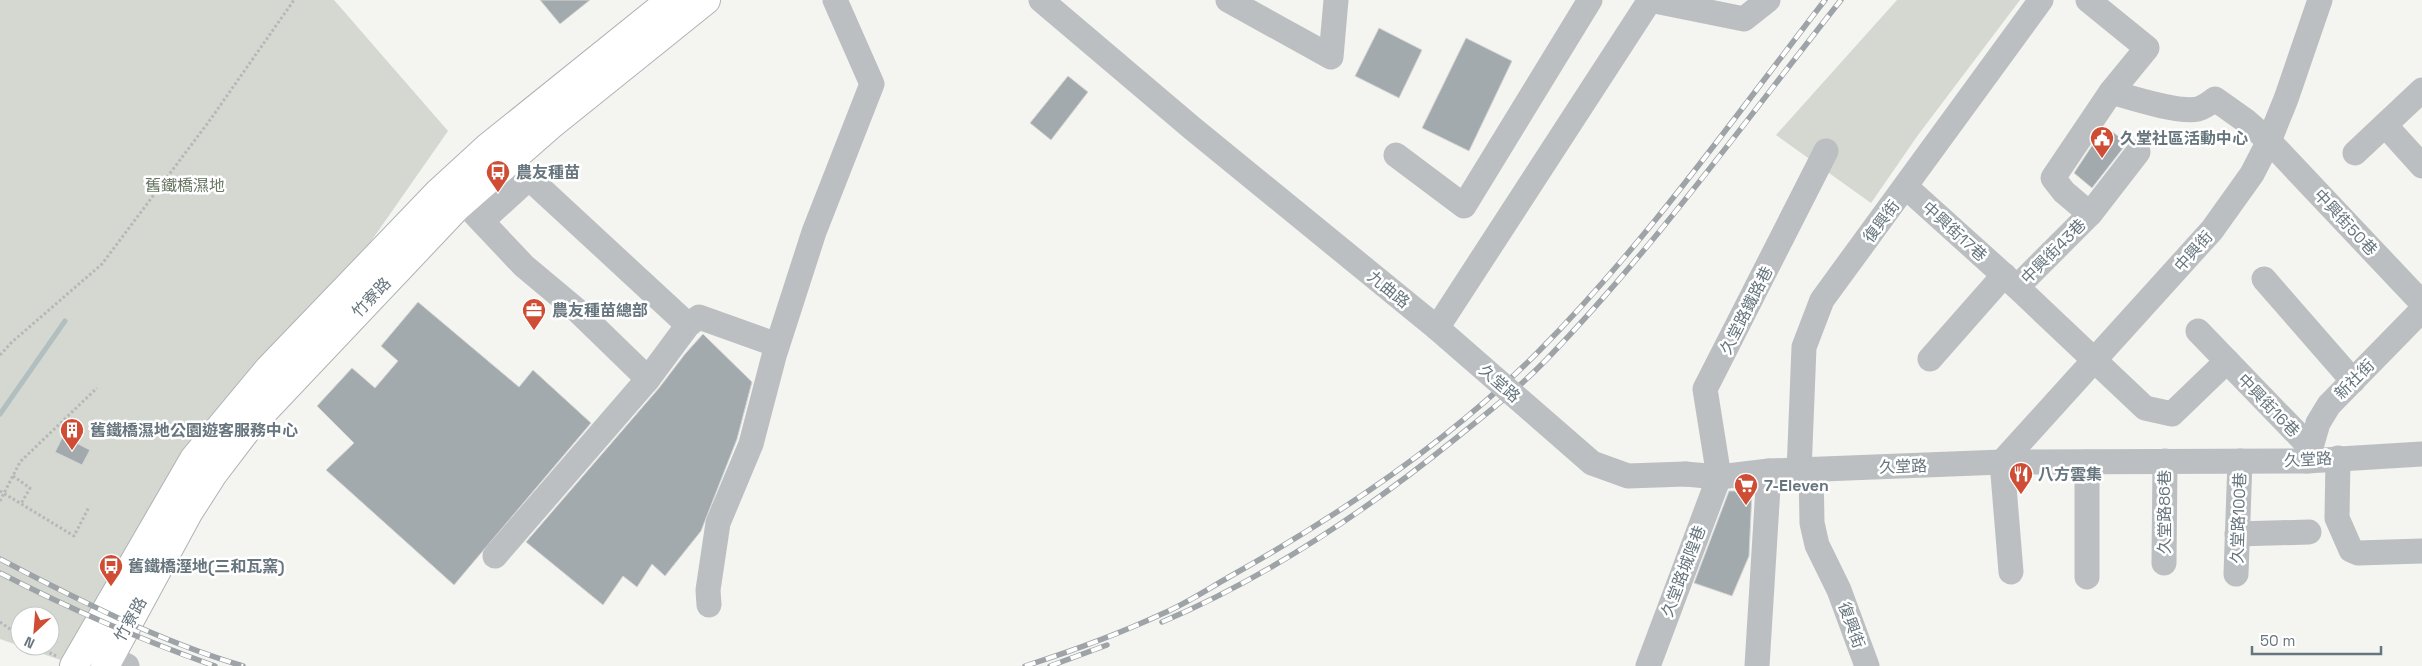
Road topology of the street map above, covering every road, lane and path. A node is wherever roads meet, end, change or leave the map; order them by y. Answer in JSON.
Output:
{"nodes":[{"id":1,"x":294,"y":0,"type":"edge"},
{"id":2,"x":706,"y":0,"type":"edge"},
{"id":3,"x":835,"y":0,"type":"edge"},
{"id":4,"x":1228,"y":0,"type":"edge"},
{"id":5,"x":1336,"y":0,"type":"edge"},
{"id":6,"x":1590,"y":0,"type":"edge"},
{"id":7,"x":1650,"y":0,"type":"edge"},
{"id":8,"x":1768,"y":0,"type":"edge"},
{"id":9,"x":2042,"y":0,"type":"edge"},
{"id":10,"x":2088,"y":0,"type":"edge"},
{"id":11,"x":2320,"y":0,"type":"edge"},
{"id":12,"x":1054,"y":4,"type":"edge"},
{"id":13,"x":670,"y":10,"type":"edge"},
{"id":14,"x":2422,"y":90,"type":"edge"},
{"id":15,"x":2111,"y":92,"type":"junction"},
{"id":16,"x":2385,"y":125,"type":"junction"},
{"id":17,"x":2269,"y":141,"type":"junction"},
{"id":18,"x":1826,"y":151,"type":"dead end"},
{"id":19,"x":2138,"y":152,"type":"dead end"},
{"id":20,"x":2355,"y":153,"type":"dead end"},
{"id":21,"x":1396,"y":154,"type":"dead end"},
{"id":22,"x":2422,"y":166,"type":"edge"},
{"id":23,"x":1906,"y":187,"type":"junction"},
{"id":24,"x":455,"y":194,"type":"junction"},
{"id":25,"x":2090,"y":214,"type":"junction"},
{"id":26,"x":482,"y":222,"type":"junction"},
{"id":27,"x":2264,"y":279,"type":"dead end"},
{"id":28,"x":2010,"y":281,"type":"junction"},
{"id":29,"x":2422,"y":303,"type":"edge"},
{"id":30,"x":2422,"y":310,"type":"edge"},
{"id":31,"x":688,"y":325,"type":"junction"},
{"id":32,"x":1437,"y":328,"type":"junction"},
{"id":33,"x":2198,"y":331,"type":"dead end"},
{"id":34,"x":777,"y":345,"type":"junction"},
{"id":35,"x":0,"y":355,"type":"edge"},
{"id":36,"x":1930,"y":358,"type":"dead end"},
{"id":37,"x":2227,"y":361,"type":"junction"},
{"id":38,"x":2094,"y":362,"type":"junction"},
{"id":39,"x":648,"y":379,"type":"junction"},
{"id":40,"x":2353,"y":381,"type":"junction"},
{"id":41,"x":97,"y":388,"type":"dead end"},
{"id":42,"x":2422,"y":454,"type":"edge"},
{"id":43,"x":2309,"y":455,"type":"junction"},
{"id":44,"x":2338,"y":458,"type":"junction"},
{"id":45,"x":2240,"y":461,"type":"junction"},
{"id":46,"x":2002,"y":462,"type":"junction"},
{"id":47,"x":2087,"y":462,"type":"junction"},
{"id":48,"x":2165,"y":462,"type":"junction"},
{"id":49,"x":1805,"y":471,"type":"junction"},
{"id":50,"x":1769,"y":472,"type":"junction"},
{"id":51,"x":13,"y":476,"type":"junction"},
{"id":52,"x":1719,"y":477,"type":"junction"},
{"id":53,"x":0,"y":491,"type":"edge"},
{"id":54,"x":0,"y":501,"type":"edge"},
{"id":55,"x":20,"y":504,"type":"junction"},
{"id":56,"x":89,"y":507,"type":"dead end"},
{"id":57,"x":2309,"y":532,"type":"dead end"},
{"id":58,"x":2237,"y":534,"type":"junction"},
{"id":59,"x":2422,"y":551,"type":"edge"},
{"id":60,"x":495,"y":556,"type":"dead end"},
{"id":61,"x":2164,"y":563,"type":"dead end"},
{"id":62,"x":2012,"y":572,"type":"dead end"},
{"id":63,"x":2236,"y":574,"type":"dead end"},
{"id":64,"x":2087,"y":577,"type":"dead end"},
{"id":65,"x":709,"y":605,"type":"dead end"},
{"id":66,"x":79,"y":656,"type":"edge"},
{"id":67,"x":114,"y":663,"type":"edge"},
{"id":68,"x":1648,"y":666,"type":"edge"},
{"id":69,"x":1757,"y":666,"type":"edge"},
{"id":70,"x":1867,"y":666,"type":"edge"}],
"edges":[{"from":1,"to":35,"type":"path"},
{"from":2,"to":13,"type":"main road","name":"竹寮路"},
{"from":3,"to":34,"type":"street"},
{"from":4,"to":5,"type":"street"},
{"from":6,"to":21,"type":"street"},
{"from":7,"to":8,"type":"street"},
{"from":7,"to":32,"type":"street"},
{"from":9,"to":23,"type":"street","name":"復興街"},
{"from":10,"to":15,"type":"street"},
{"from":11,"to":17,"type":"street","name":"中興街"},
{"from":12,"to":32,"type":"street","name":"九曲路"},
{"from":13,"to":24,"type":"main road","name":"竹寮路"},
{"from":14,"to":16,"type":"street"},
{"from":15,"to":17,"type":"street","name":"中興街50巷"},
{"from":15,"to":25,"type":"street","name":"中興街43巷"},
{"from":16,"to":20,"type":"street"},
{"from":16,"to":22,"type":"street"},
{"from":17,"to":29,"type":"street","name":"中興街50巷"},
{"from":17,"to":38,"type":"street","name":"中興街"},
{"from":18,"to":52,"type":"street","name":"久堂路鐵路巷"},
{"from":19,"to":25,"type":"street","name":"中興街43巷"},
{"from":23,"to":28,"type":"street","name":"中興街17巷"},
{"from":23,"to":49,"type":"street","name":"復興街"},
{"from":24,"to":26,"type":"street"},
{"from":24,"to":66,"type":"main road","name":"竹寮路"},
{"from":24,"to":67,"type":"main road","name":"竹寮路"},
{"from":25,"to":28,"type":"street","name":"中興街43巷"},
{"from":26,"to":31,"type":"street"},
{"from":26,"to":39,"type":"street"},
{"from":27,"to":40,"type":"street"},
{"from":28,"to":36,"type":"street"},
{"from":28,"to":38,"type":"street","name":"中興街17巷"},
{"from":30,"to":40,"type":"street","name":"新社街"},
{"from":31,"to":34,"type":"street"},
{"from":31,"to":39,"type":"street"},
{"from":32,"to":52,"type":"street","name":"久堂路","bridge":true},
{"from":33,"to":37,"type":"street","name":"中興街16巷"},
{"from":34,"to":65,"type":"street"},
{"from":37,"to":38,"type":"street","name":"中興街16巷"},
{"from":37,"to":43,"type":"street","name":"中興街16巷"},
{"from":38,"to":46,"type":"street","name":"中興街"},
{"from":39,"to":60,"type":"street"},
{"from":40,"to":43,"type":"street","name":"新社街"},
{"from":41,"to":51,"type":"path"},
{"from":42,"to":44,"type":"street","name":"久堂路"},
{"from":43,"to":44,"type":"street","name":"久堂路"},
{"from":43,"to":45,"type":"street","name":"久堂路"},
{"from":44,"to":59,"type":"street"},
{"from":45,"to":48,"type":"street","name":"久堂路"},
{"from":45,"to":58,"type":"street","name":"久堂路100巷"},
{"from":46,"to":47,"type":"street","name":"久堂路"},
{"from":46,"to":49,"type":"street","name":"久堂路"},
{"from":46,"to":62,"type":"street"},
{"from":47,"to":48,"type":"street","name":"久堂路"},
{"from":47,"to":64,"type":"street"},
{"from":48,"to":61,"type":"street","name":"久堂路86巷"},
{"from":49,"to":50,"type":"street","name":"久堂路"},
{"from":49,"to":70,"type":"street","name":"復興街"},
{"from":50,"to":52,"type":"street","name":"久堂路"},
{"from":50,"to":69,"type":"street"},
{"from":51,"to":54,"type":"path"},
{"from":51,"to":55,"type":"path"},
{"from":52,"to":68,"type":"street","name":"久堂路城隍巷"},
{"from":53,"to":55,"type":"path","bridge":true},
{"from":55,"to":56,"type":"path","bridge":true},
{"from":57,"to":58,"type":"street"},
{"from":58,"to":63,"type":"street","name":"久堂路100巷"},
{"from":66,"to":67,"type":"street","name":"竹寮路"}]}
